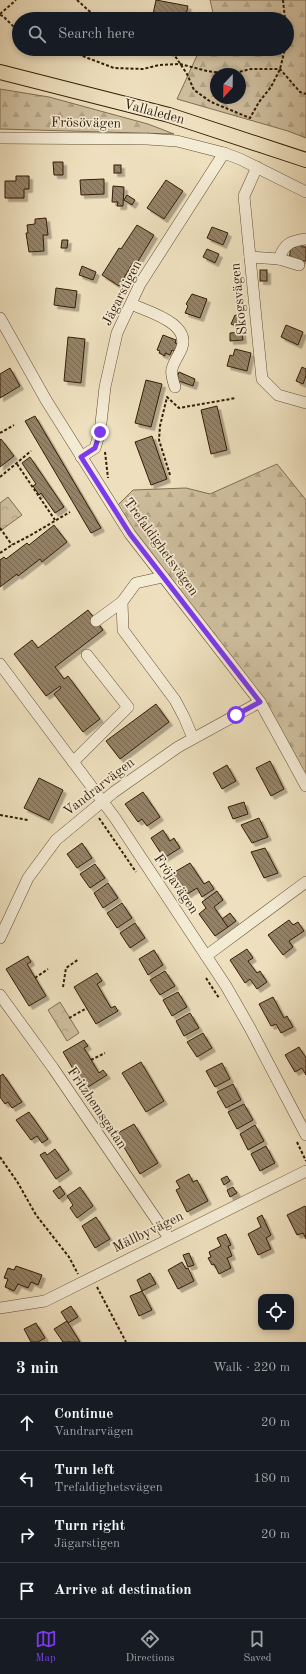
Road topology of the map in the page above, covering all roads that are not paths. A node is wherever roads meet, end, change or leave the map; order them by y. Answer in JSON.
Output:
{"nodes":[{"id":1,"x":0,"y":72,"type":"edge"},
{"id":2,"x":0,"y":138,"type":"edge"},
{"id":3,"x":224,"y":153,"type":"junction"},
{"id":4,"x":306,"y":160,"type":"edge"},
{"id":5,"x":257,"y":167,"type":"junction"},
{"id":6,"x":306,"y":192,"type":"edge"},
{"id":7,"x":306,"y":239,"type":"edge"},
{"id":8,"x":250,"y":257,"type":"junction"},
{"id":9,"x":279,"y":259,"type":"junction"},
{"id":10,"x":299,"y":265,"type":"dead end"},
{"id":11,"x":131,"y":304,"type":"junction"},
{"id":12,"x":0,"y":318,"type":"edge"},
{"id":13,"x":175,"y":387,"type":"dead end"},
{"id":14,"x":306,"y":403,"type":"edge"},
{"id":15,"x":81,"y":457,"type":"junction"},
{"id":16,"x":163,"y":577,"type":"junction"},
{"id":17,"x":122,"y":602,"type":"junction"},
{"id":18,"x":96,"y":621,"type":"dead end"},
{"id":19,"x":87,"y":655,"type":"dead end"},
{"id":20,"x":0,"y":664,"type":"edge"},
{"id":21,"x":260,"y":702,"type":"junction"},
{"id":22,"x":192,"y":738,"type":"junction"},
{"id":23,"x":73,"y":762,"type":"junction"},
{"id":24,"x":306,"y":786,"type":"edge"},
{"id":25,"x":102,"y":802,"type":"junction"},
{"id":26,"x":306,"y":882,"type":"edge"},
{"id":27,"x":0,"y":938,"type":"edge"},
{"id":28,"x":206,"y":956,"type":"junction"},
{"id":29,"x":0,"y":995,"type":"edge"},
{"id":30,"x":306,"y":1135,"type":"edge"},
{"id":31,"x":306,"y":1171,"type":"edge"},
{"id":32,"x":169,"y":1238,"type":"junction"},
{"id":33,"x":0,"y":1308,"type":"edge"}],
"edges":[{"from":1,"to":4,"type":"main road","name":"Vallaleden"},
{"from":2,"to":3,"type":"street","name":"Frösövägen"},
{"from":3,"to":5,"type":"street","name":"Frösövägen"},
{"from":3,"to":11,"type":"street","name":"Jägarstigen"},
{"from":5,"to":6,"type":"street","name":"Frösövägen"},
{"from":5,"to":8,"type":"street","name":"Skogsvägen"},
{"from":7,"to":9,"type":"street"},
{"from":8,"to":9,"type":"street"},
{"from":8,"to":14,"type":"street","name":"Skogsvägen"},
{"from":9,"to":10,"type":"street"},
{"from":11,"to":13,"type":"street"},
{"from":11,"to":15,"type":"street","name":"Jägarstigen"},
{"from":12,"to":15,"type":"street","name":"Trefaldighetsvägen"},
{"from":15,"to":16,"type":"street","name":"Trefaldighetsvägen"},
{"from":16,"to":17,"type":"street"},
{"from":16,"to":21,"type":"street","name":"Trefaldighetsvägen"},
{"from":17,"to":18,"type":"street"},
{"from":17,"to":22,"type":"street"},
{"from":19,"to":23,"type":"street"},
{"from":20,"to":23,"type":"street","name":"Fröjavägen"},
{"from":21,"to":22,"type":"street","name":"Vandrarvägen"},
{"from":21,"to":24,"type":"street","name":"Trefaldighetsvägen"},
{"from":22,"to":25,"type":"street","name":"Vandrarvägen"},
{"from":23,"to":25,"type":"street","name":"Fröjavägen"},
{"from":25,"to":27,"type":"street","name":"Vandrarvägen"},
{"from":25,"to":28,"type":"street","name":"Fröjavägen"},
{"from":26,"to":28,"type":"street"},
{"from":28,"to":30,"type":"street","name":"Fröjavägen"},
{"from":29,"to":32,"type":"street","name":"Fritzhemsgatan"},
{"from":31,"to":32,"type":"street","name":"Mällbyvägen"},
{"from":32,"to":33,"type":"street","name":"Mällbyvägen"}]}
